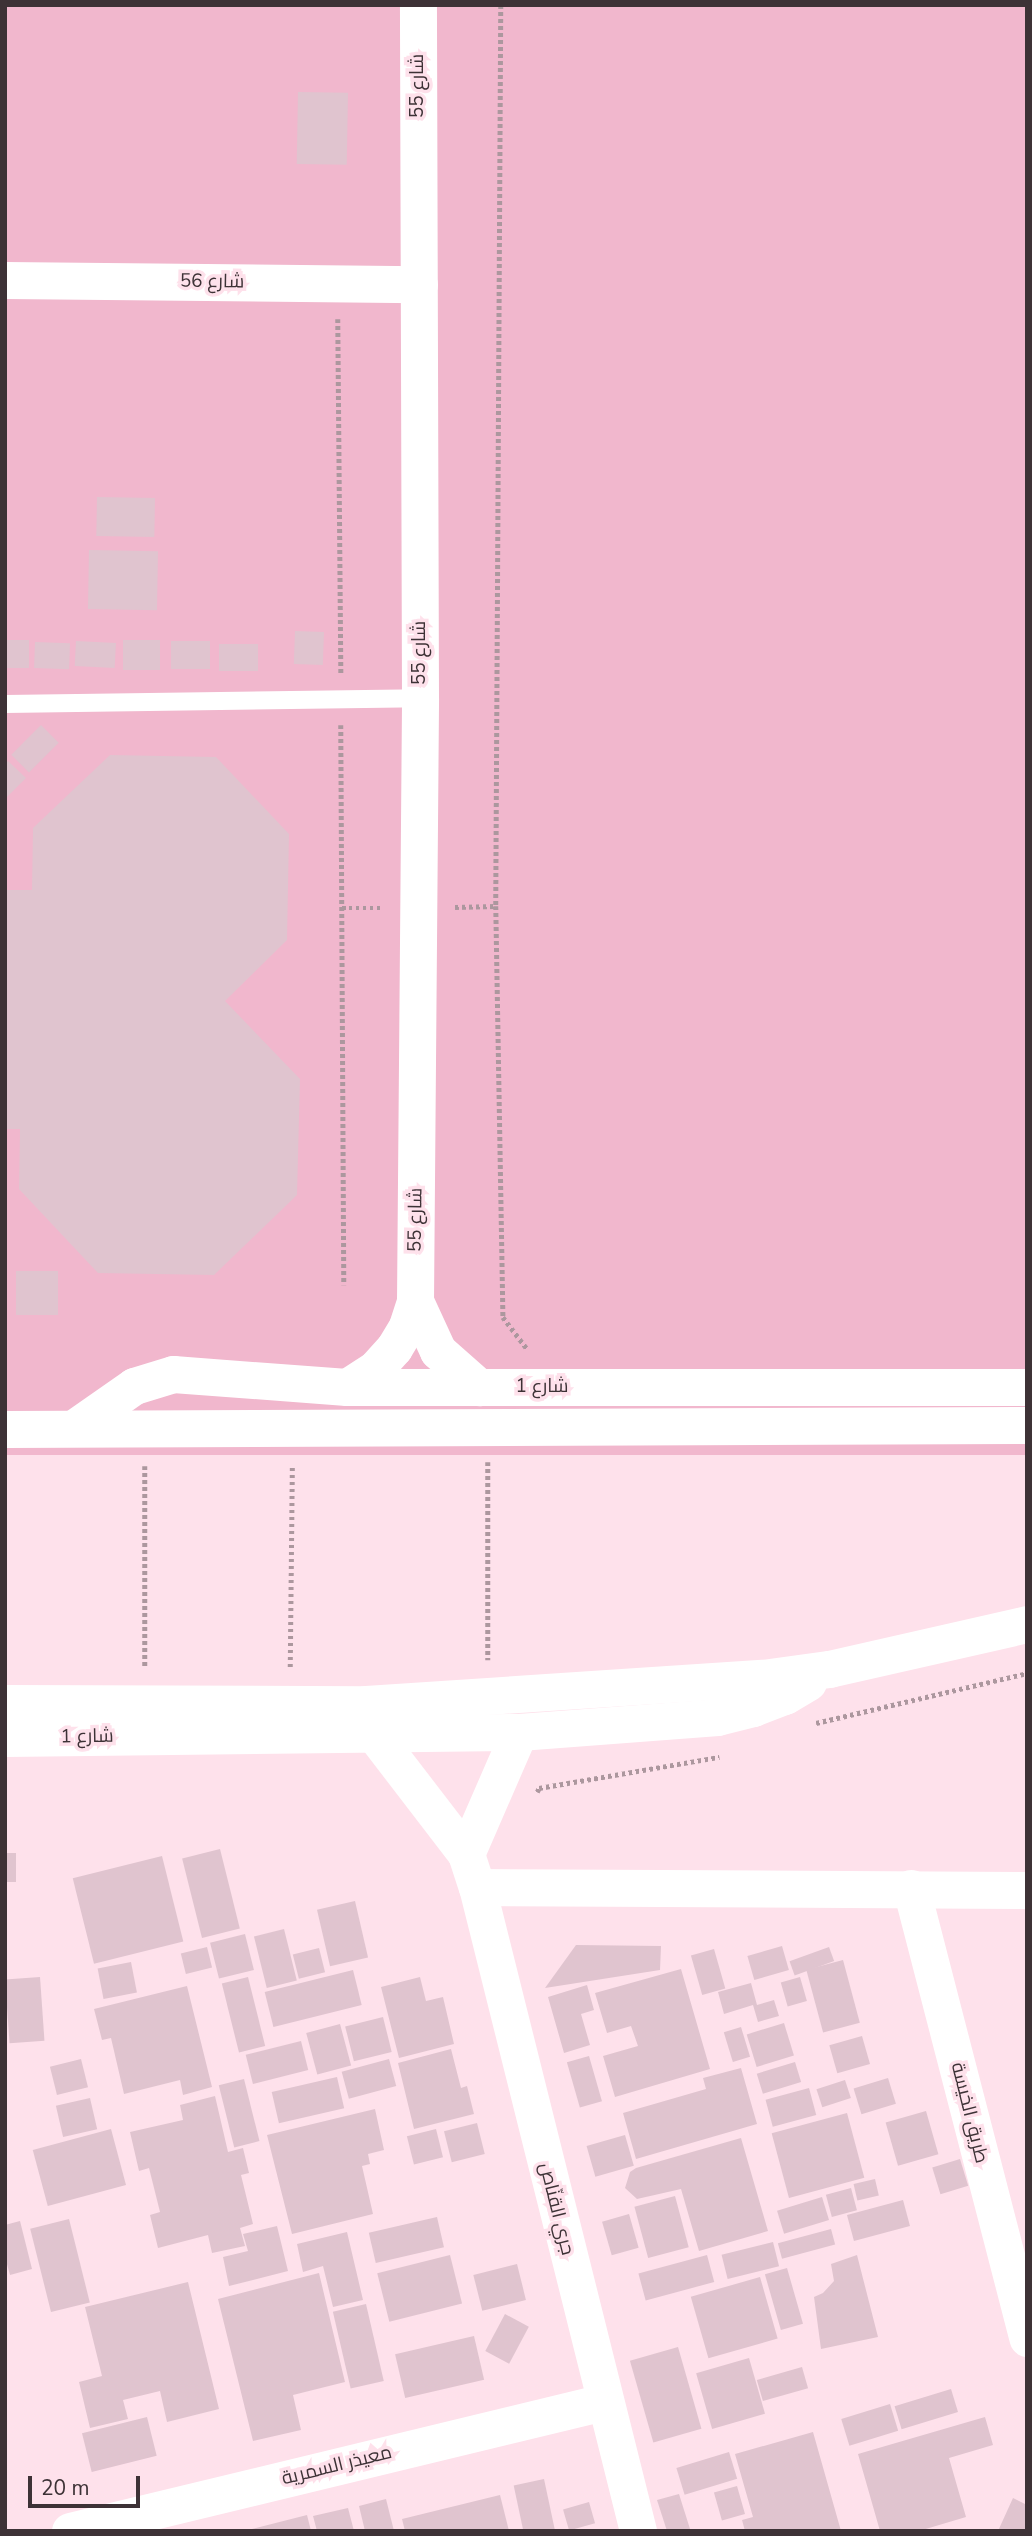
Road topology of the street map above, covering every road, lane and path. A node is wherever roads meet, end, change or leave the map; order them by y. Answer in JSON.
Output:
{"nodes":[{"id":1,"x":418,"y":5,"type":"edge"},
{"id":2,"x":501,"y":5,"type":"edge"},
{"id":3,"x":5,"y":280,"type":"edge"},
{"id":4,"x":337,"y":283,"type":"junction"},
{"id":5,"x":419,"y":284,"type":"junction"},
{"id":6,"x":341,"y":698,"type":"junction"},
{"id":7,"x":420,"y":698,"type":"junction"},
{"id":8,"x":5,"y":704,"type":"edge"},
{"id":9,"x":344,"y":1285,"type":"dead end"},
{"id":10,"x":415,"y":1301,"type":"junction"},
{"id":11,"x":542,"y":1350,"type":"dead end"},
{"id":12,"x":1027,"y":1356,"type":"edge"},
{"id":13,"x":347,"y":1387,"type":"junction"},
{"id":14,"x":479,"y":1387,"type":"junction"},
{"id":15,"x":1012,"y":1387,"type":"edge"},
{"id":16,"x":1027,"y":1425,"type":"edge"},
{"id":17,"x":293,"y":1427,"type":"junction"},
{"id":18,"x":488,"y":1427,"type":"junction"},
{"id":19,"x":74,"y":1428,"type":"junction"},
{"id":20,"x":145,"y":1428,"type":"junction"},
{"id":21,"x":5,"y":1429,"type":"edge"},
{"id":22,"x":1027,"y":1623,"type":"edge"},
{"id":23,"x":829,"y":1669,"type":"junction"},
{"id":24,"x":488,"y":1696,"type":"junction"},
{"id":25,"x":5,"y":1703,"type":"edge"},
{"id":26,"x":145,"y":1703,"type":"junction"},
{"id":27,"x":289,"y":1703,"type":"junction"},
{"id":28,"x":519,"y":1732,"type":"junction"},
{"id":29,"x":374,"y":1734,"type":"junction"},
{"id":30,"x":5,"y":1738,"type":"edge"},
{"id":31,"x":471,"y":1870,"type":"junction"},
{"id":32,"x":911,"y":1888,"type":"junction"},
{"id":33,"x":1027,"y":1890,"type":"edge"},
{"id":34,"x":1027,"y":2338,"type":"edge"},
{"id":35,"x":604,"y":2402,"type":"junction"},
{"id":36,"x":70,"y":2531,"type":"edge"},
{"id":37,"x":638,"y":2531,"type":"edge"}],
"edges":[{"from":1,"to":5,"type":"street","name":"شارع 55"},
{"from":2,"to":11,"type":"path"},
{"from":3,"to":4,"type":"street","name":"شارع 56"},
{"from":4,"to":5,"type":"street","name":"شارع 56"},
{"from":4,"to":6,"type":"path"},
{"from":5,"to":7,"type":"street","name":"شارع 55"},
{"from":6,"to":7,"type":"lane"},
{"from":6,"to":8,"type":"lane"},
{"from":6,"to":9,"type":"path"},
{"from":7,"to":10,"type":"street","name":"شارع 55"},
{"from":10,"to":13,"type":"street","name":"شارع 55"},
{"from":10,"to":14,"type":"street","name":"شارع 55"},
{"from":12,"to":15,"type":"street"},
{"from":13,"to":14,"type":"street","name":"شارع 1"},
{"from":13,"to":19,"type":"street","name":"شارع 1"},
{"from":14,"to":15,"type":"street","name":"شارع 1"},
{"from":16,"to":18,"type":"street","name":"شارع 1"},
{"from":17,"to":18,"type":"street","name":"شارع 1"},
{"from":17,"to":20,"type":"street","name":"شارع 1"},
{"from":17,"to":27,"type":"path"},
{"from":18,"to":24,"type":"path"},
{"from":19,"to":20,"type":"street","name":"شارع 1"},
{"from":19,"to":21,"type":"street","name":"شارع 1"},
{"from":20,"to":26,"type":"path"},
{"from":22,"to":23,"type":"street","name":"شارع 1"},
{"from":23,"to":24,"type":"street","name":"شارع 1"},
{"from":23,"to":28,"type":"street","name":"شارع 1"},
{"from":24,"to":27,"type":"street","name":"شارع 1"},
{"from":25,"to":26,"type":"street","name":"شارع 1"},
{"from":26,"to":27,"type":"street","name":"شارع 1"},
{"from":28,"to":29,"type":"street","name":"شارع 1"},
{"from":28,"to":31,"type":"street"},
{"from":29,"to":30,"type":"street","name":"شارع 1"},
{"from":29,"to":31,"type":"street","name":"جري القنّاص"},
{"from":31,"to":32,"type":"street"},
{"from":31,"to":35,"type":"street","name":"جري القنّاص"},
{"from":32,"to":33,"type":"street"},
{"from":32,"to":34,"type":"street","name":"طريق الخيسة"},
{"from":35,"to":36,"type":"street","name":"معيذر السمرية"},
{"from":35,"to":37,"type":"street","name":"جري القنّاص"}]}
